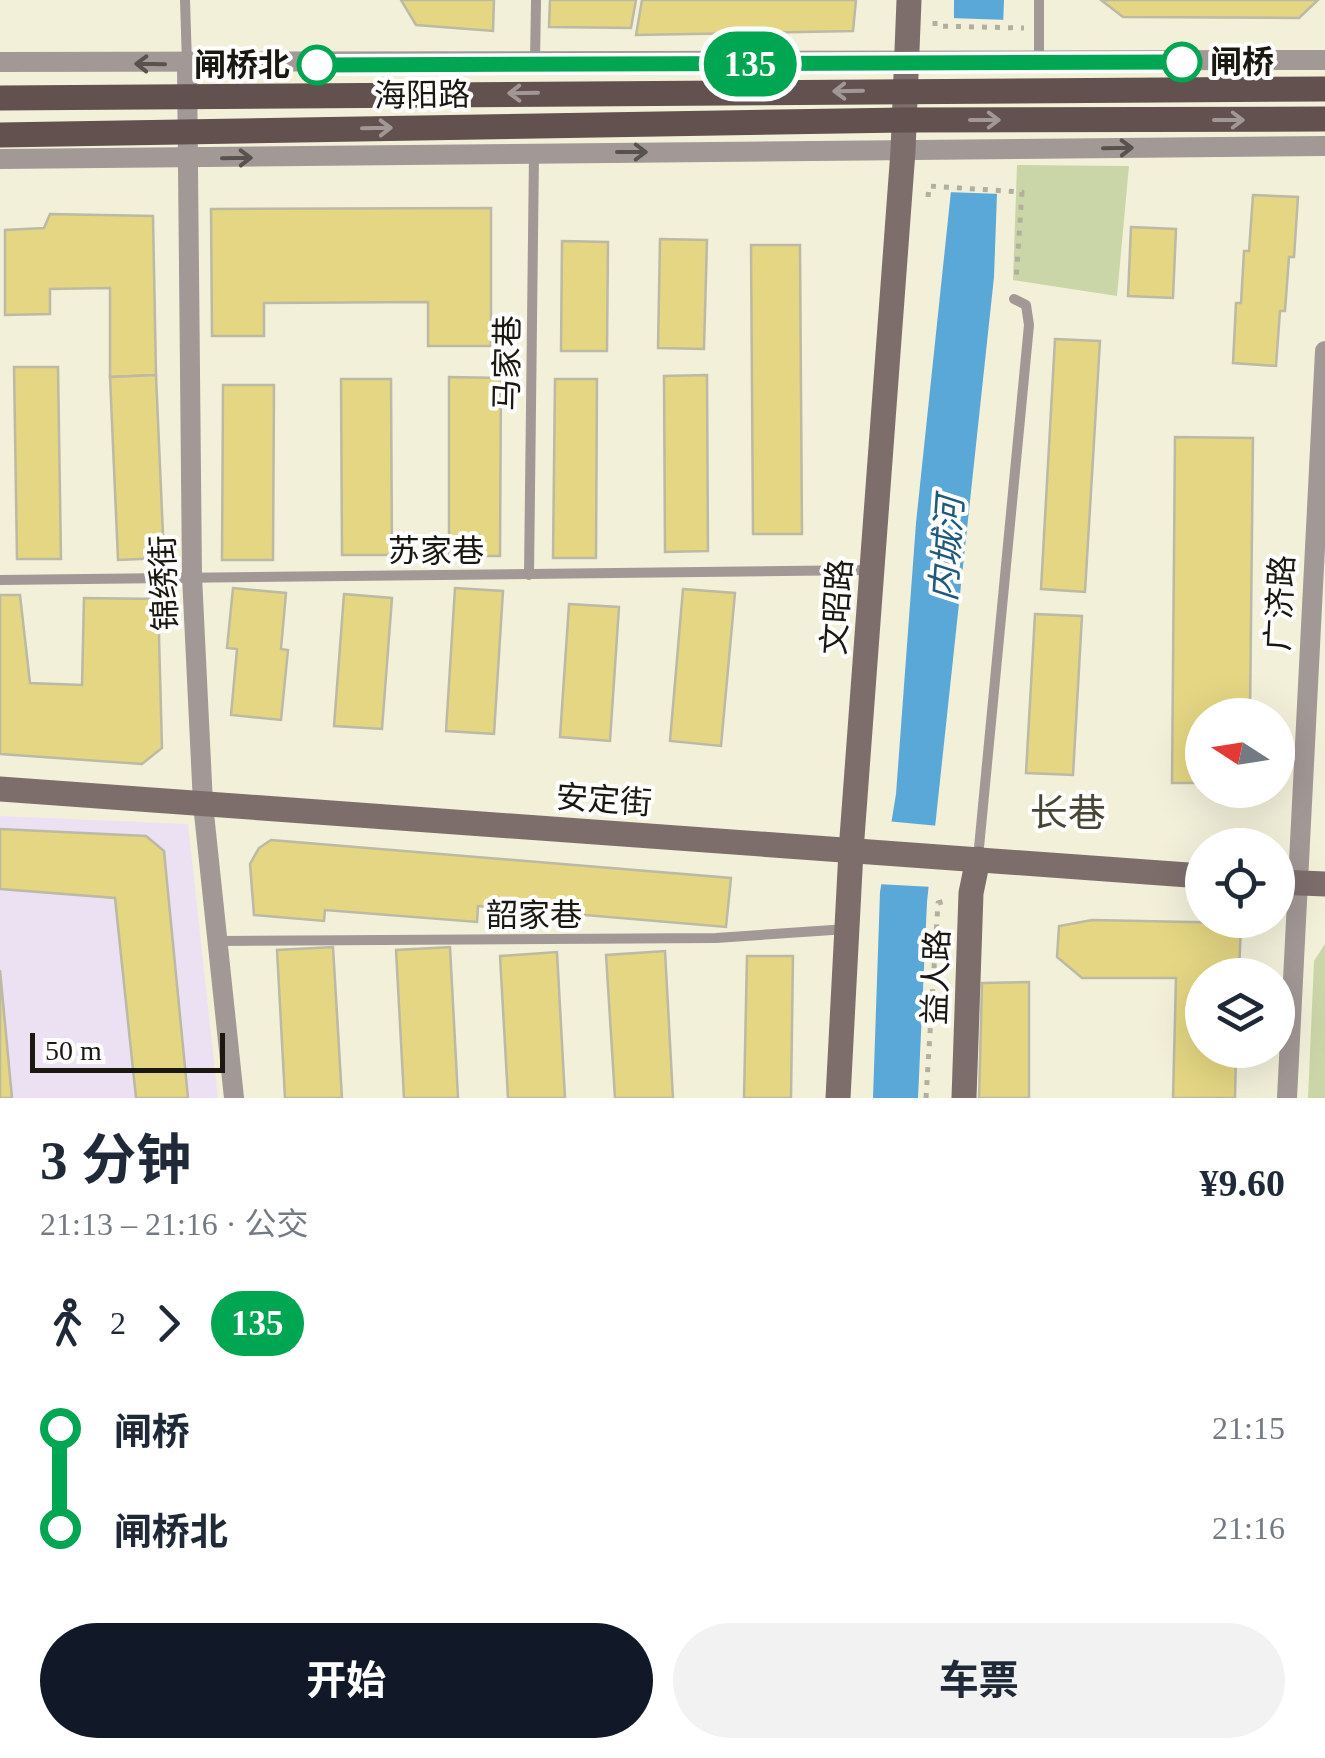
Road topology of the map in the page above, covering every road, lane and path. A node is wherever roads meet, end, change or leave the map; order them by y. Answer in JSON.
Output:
{"nodes":[{"id":1,"x":185,"y":0,"type":"edge"},
{"id":2,"x":536,"y":0,"type":"edge"},
{"id":3,"x":909,"y":0,"type":"edge"},
{"id":4,"x":1039,"y":0,"type":"edge"},
{"id":5,"x":935,"y":26,"type":"dead end"},
{"id":6,"x":1024,"y":28,"type":"dead end"},
{"id":7,"x":1325,"y":60,"type":"edge"},
{"id":8,"x":0,"y":62,"type":"edge"},
{"id":9,"x":534,"y":64,"type":"junction"},
{"id":10,"x":1031,"y":64,"type":"junction"},
{"id":11,"x":186,"y":65,"type":"junction"},
{"id":12,"x":906,"y":77,"type":"junction"},
{"id":13,"x":947,"y":77,"type":"junction"},
{"id":14,"x":1325,"y":89,"type":"edge"},
{"id":15,"x":187,"y":96,"type":"junction"},
{"id":16,"x":0,"y":98,"type":"edge"},
{"id":17,"x":904,"y":120,"type":"junction"},
{"id":18,"x":1325,"y":120,"type":"edge"},
{"id":19,"x":188,"y":132,"type":"junction"},
{"id":20,"x":0,"y":134,"type":"edge"},
{"id":21,"x":1325,"y":146,"type":"edge"},
{"id":22,"x":903,"y":151,"type":"junction"},
{"id":23,"x":534,"y":152,"type":"junction"},
{"id":24,"x":0,"y":159,"type":"edge"},
{"id":25,"x":188,"y":159,"type":"junction"},
{"id":26,"x":929,"y":186,"type":"dead end"},
{"id":27,"x":1022,"y":192,"type":"dead end"},
{"id":28,"x":1014,"y":300,"type":"dead end"},
{"id":29,"x":1325,"y":351,"type":"edge"},
{"id":30,"x":1323,"y":404,"type":"edge"},
{"id":31,"x":872,"y":570,"type":"junction"},
{"id":32,"x":529,"y":575,"type":"junction"},
{"id":33,"x":192,"y":576,"type":"junction"},
{"id":34,"x":0,"y":580,"type":"edge"},
{"id":35,"x":1317,"y":623,"type":"edge"},
{"id":36,"x":0,"y":789,"type":"edge"},
{"id":37,"x":204,"y":804,"type":"junction"},
{"id":38,"x":860,"y":851,"type":"junction"},
{"id":39,"x":972,"y":858,"type":"junction"},
{"id":40,"x":1185,"y":875,"type":"edge"},
{"id":41,"x":1300,"y":884,"type":"edge"},
{"id":42,"x":971,"y":893,"type":"junction"},
{"id":43,"x":849,"y":929,"type":"junction"},
{"id":44,"x":218,"y":941,"type":"junction"},
{"id":45,"x":234,"y":1098,"type":"edge"},
{"id":46,"x":838,"y":1098,"type":"edge"},
{"id":47,"x":926,"y":1098,"type":"edge"},
{"id":48,"x":964,"y":1098,"type":"edge"},
{"id":49,"x":1287,"y":1098,"type":"edge"}],
"edges":[{"from":1,"to":11,"type":"lane"},
{"from":2,"to":9,"type":"lane"},
{"from":3,"to":12,"type":"street","name":"文昭路"},
{"from":4,"to":10,"type":"lane"},
{"from":5,"to":6,"type":"path"},
{"from":7,"to":10,"type":"street"},
{"from":11,"to":8,"type":"street","one_way":true},
{"from":9,"to":11,"type":"street"},
{"from":9,"to":12,"type":"street"},
{"from":10,"to":13,"type":"street"},
{"from":11,"to":15,"type":"street","name":"锦绣街"},
{"from":12,"to":13,"type":"main road","name":"海阳路"},
{"from":12,"to":15,"type":"main road","name":"海阳路","one_way":true},
{"from":12,"to":17,"type":"street","name":"文昭路"},
{"from":13,"to":14,"type":"main road","name":"海阳路"},
{"from":15,"to":16,"type":"main road","name":"海阳路"},
{"from":15,"to":19,"type":"street","name":"锦绣街"},
{"from":17,"to":18,"type":"main road","name":"海阳路","one_way":true},
{"from":19,"to":17,"type":"main road","name":"海阳路","one_way":true},
{"from":17,"to":22,"type":"street","name":"文昭路"},
{"from":19,"to":20,"type":"main road","name":"海阳路"},
{"from":19,"to":25,"type":"street","name":"锦绣街"},
{"from":22,"to":21,"type":"street","one_way":true},
{"from":23,"to":22,"type":"street","one_way":true},
{"from":22,"to":31,"type":"street","name":"文昭路"},
{"from":25,"to":23,"type":"street","one_way":true},
{"from":23,"to":32,"type":"lane","name":"马家巷"},
{"from":24,"to":25,"type":"street"},
{"from":25,"to":33,"type":"street","name":"锦绣街"},
{"from":26,"to":27,"type":"path"},
{"from":28,"to":39,"type":"lane"},
{"from":29,"to":30,"type":"street","name":"广济路"},
{"from":30,"to":35,"type":"street","name":"广济路"},
{"from":31,"to":32,"type":"lane","name":"苏家巷"},
{"from":31,"to":38,"type":"street","name":"文昭路"},
{"from":32,"to":33,"type":"lane","name":"苏家巷"},
{"from":33,"to":34,"type":"lane","name":"苏家巷"},
{"from":33,"to":37,"type":"street","name":"锦绣街"},
{"from":35,"to":41,"type":"street","name":"广济路"},
{"from":36,"to":37,"type":"street","name":"安定街"},
{"from":37,"to":38,"type":"street","name":"安定街"},
{"from":37,"to":44,"type":"street","name":"锦绣街"},
{"from":38,"to":39,"type":"street","name":"安定街"},
{"from":38,"to":43,"type":"street","name":"文昭路"},
{"from":39,"to":40,"type":"street","name":"安定街"},
{"from":39,"to":42,"type":"street","name":"益人路"},
{"from":41,"to":49,"type":"street","name":"广济路"},
{"from":42,"to":47,"type":"path"},
{"from":42,"to":48,"type":"street","name":"益人路"},
{"from":43,"to":44,"type":"lane","name":"韶家巷"},
{"from":43,"to":46,"type":"street","name":"文昭路"},
{"from":44,"to":45,"type":"street","name":"锦绣街"}]}
